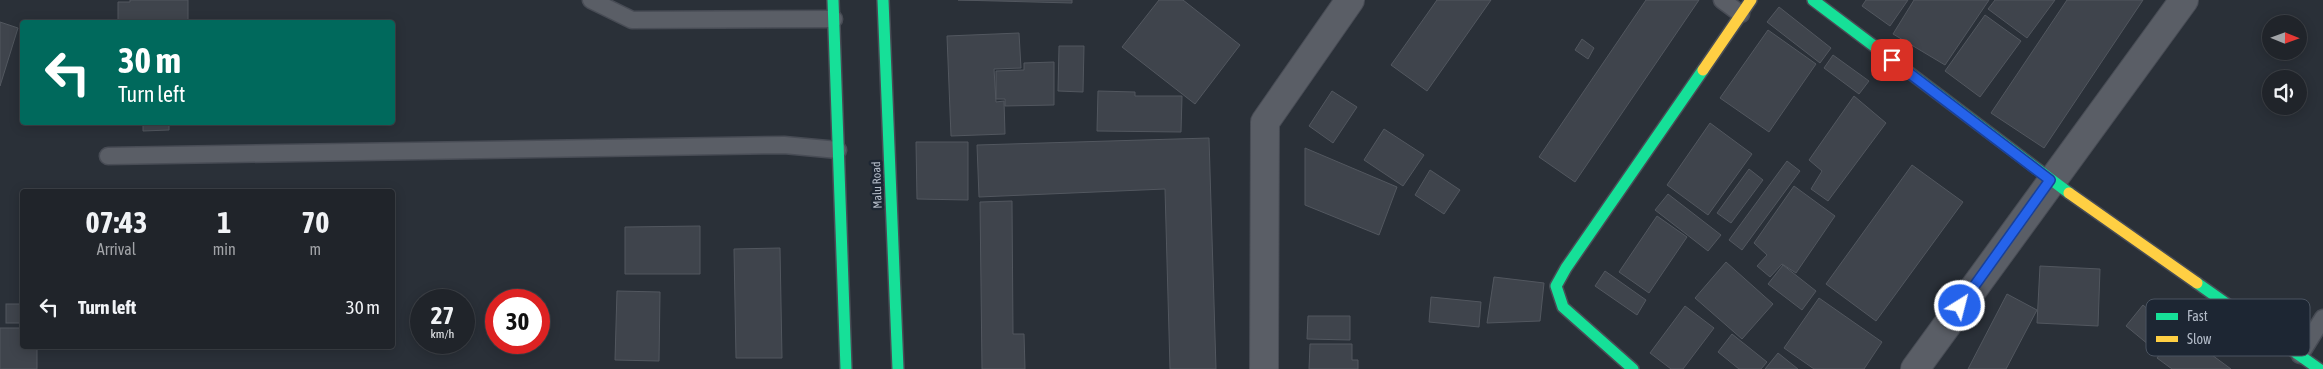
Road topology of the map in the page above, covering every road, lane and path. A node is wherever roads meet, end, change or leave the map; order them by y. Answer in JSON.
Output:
{"nodes":[{"id":1,"x":591,"y":0,"type":"edge"},
{"id":2,"x":833,"y":0,"type":"edge"},
{"id":3,"x":883,"y":0,"type":"edge"},
{"id":4,"x":1350,"y":0,"type":"edge"},
{"id":5,"x":1722,"y":0,"type":"edge"},
{"id":6,"x":1751,"y":0,"type":"edge"},
{"id":7,"x":1813,"y":0,"type":"edge"},
{"id":8,"x":2184,"y":0,"type":"edge"},
{"id":9,"x":1741,"y":14,"type":"junction"},
{"id":10,"x":834,"y":19,"type":"junction"},
{"id":11,"x":838,"y":150,"type":"junction"},
{"id":12,"x":108,"y":156,"type":"dead end"},
{"id":13,"x":2050,"y":180,"type":"junction"},
{"id":14,"x":2221,"y":299,"type":"edge"},
{"id":15,"x":2323,"y":318,"type":"edge"},
{"id":16,"x":2310,"y":338,"type":"edge"},
{"id":17,"x":2303,"y":356,"type":"edge"},
{"id":18,"x":846,"y":369,"type":"edge"},
{"id":19,"x":898,"y":369,"type":"edge"},
{"id":20,"x":1264,"y":369,"type":"edge"},
{"id":21,"x":1633,"y":369,"type":"edge"},
{"id":22,"x":1915,"y":369,"type":"edge"},
{"id":23,"x":2319,"y":369,"type":"edge"}],
"edges":[{"from":1,"to":10,"type":"lane"},
{"from":2,"to":10,"type":"street"},
{"from":3,"to":19,"type":"street","name":"Malu Road"},
{"from":4,"to":20,"type":"street"},
{"from":5,"to":9,"type":"lane"},
{"from":6,"to":9,"type":"street"},
{"from":7,"to":13,"type":"street"},
{"from":8,"to":13,"type":"street"},
{"from":9,"to":21,"type":"street"},
{"from":10,"to":11,"type":"street"},
{"from":11,"to":12,"type":"lane"},
{"from":11,"to":18,"type":"street"},
{"from":13,"to":14,"type":"street"},
{"from":13,"to":22,"type":"street"},
{"from":15,"to":16,"type":"lane"},
{"from":17,"to":23,"type":"street"}]}
